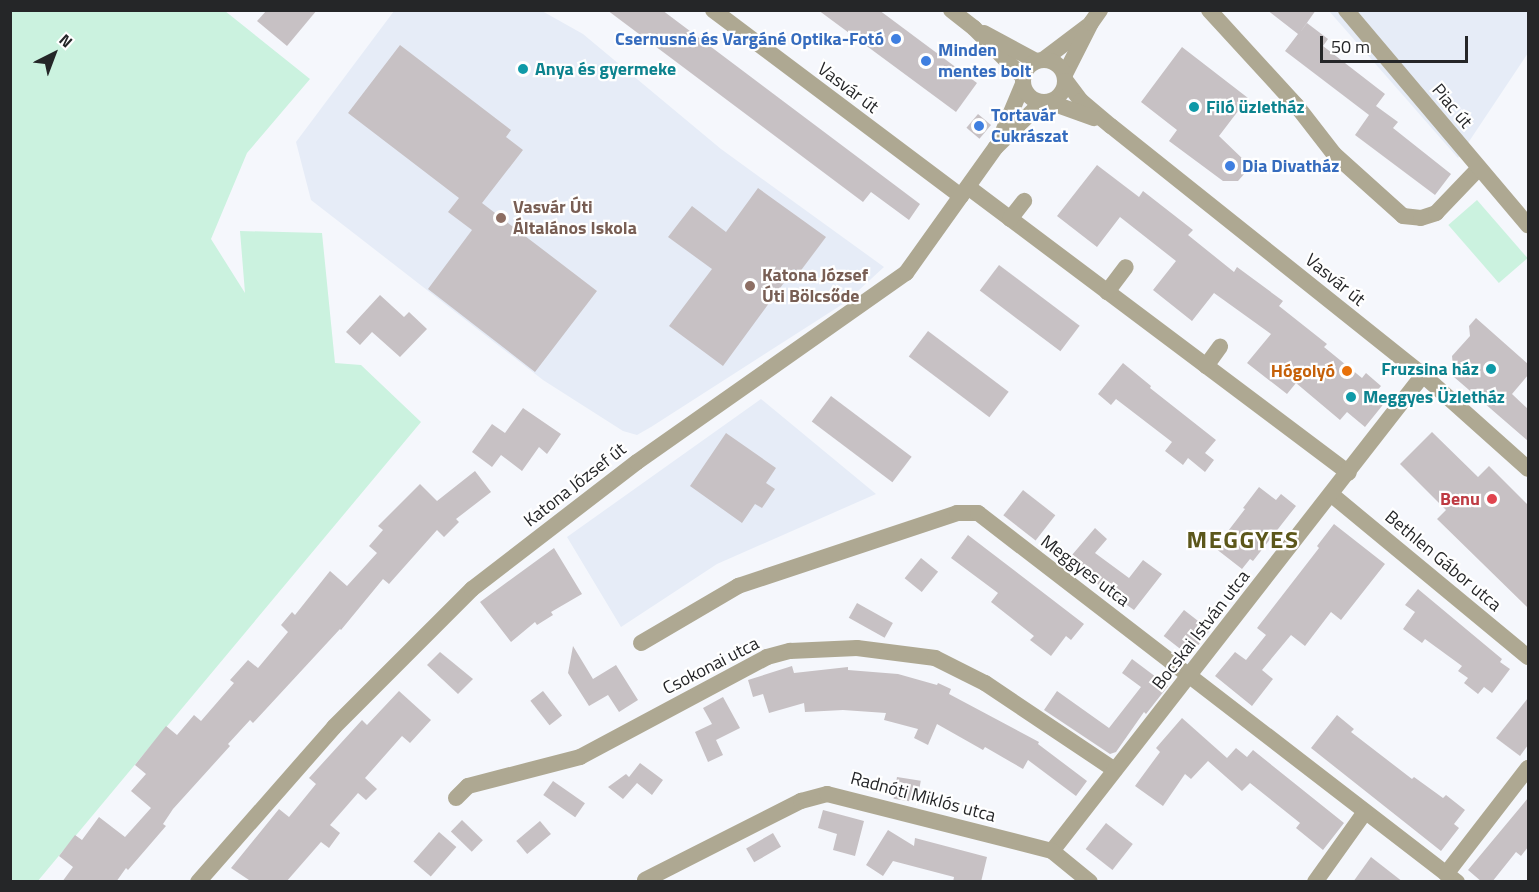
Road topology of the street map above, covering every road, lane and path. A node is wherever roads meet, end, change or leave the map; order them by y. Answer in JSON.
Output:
{"nodes":[{"id":1,"x":713,"y":10,"type":"edge"},
{"id":2,"x":951,"y":10,"type":"edge"},
{"id":3,"x":1209,"y":10,"type":"edge"},
{"id":4,"x":1346,"y":10,"type":"edge"},
{"id":5,"x":1091,"y":22,"type":"edge"},
{"id":6,"x":974,"y":28,"type":"junction"},
{"id":7,"x":1039,"y":61,"type":"junction"},
{"id":8,"x":1065,"y":78,"type":"junction"},
{"id":9,"x":1023,"y":81,"type":"junction"},
{"id":10,"x":1046,"y":102,"type":"junction"},
{"id":11,"x":1111,"y":126,"type":"junction"},
{"id":12,"x":996,"y":147,"type":"junction"},
{"id":13,"x":1479,"y":168,"type":"junction"},
{"id":14,"x":964,"y":192,"type":"junction"},
{"id":15,"x":1023,"y":201,"type":"dead end"},
{"id":16,"x":1010,"y":219,"type":"junction"},
{"id":17,"x":1528,"y":225,"type":"edge"},
{"id":18,"x":1126,"y":267,"type":"dead end"},
{"id":19,"x":1107,"y":292,"type":"junction"},
{"id":20,"x":1220,"y":347,"type":"dead end"},
{"id":21,"x":1206,"y":366,"type":"junction"},
{"id":22,"x":1423,"y":375,"type":"junction"},
{"id":23,"x":1528,"y":470,"type":"edge"},
{"id":24,"x":1349,"y":472,"type":"junction"},
{"id":25,"x":1332,"y":495,"type":"junction"},
{"id":26,"x":641,"y":643,"type":"dead end"},
{"id":27,"x":1528,"y":657,"type":"edge"},
{"id":28,"x":1190,"y":675,"type":"junction"},
{"id":29,"x":1528,"y":768,"type":"edge"},
{"id":30,"x":1115,"y":770,"type":"junction"},
{"id":31,"x":456,"y":798,"type":"dead end"},
{"id":32,"x":1365,"y":812,"type":"junction"},
{"id":33,"x":1052,"y":851,"type":"junction"},
{"id":34,"x":1452,"y":878,"type":"edge"},
{"id":35,"x":645,"y":880,"type":"edge"},
{"id":36,"x":198,"y":882,"type":"edge"},
{"id":37,"x":1090,"y":882,"type":"edge"},
{"id":38,"x":1316,"y":882,"type":"edge"}],
"edges":[{"from":1,"to":14,"type":"street","name":"Vasvár út"},
{"from":2,"to":6,"type":"street"},
{"from":3,"to":13,"type":"street"},
{"from":4,"to":13,"type":"street","name":"Piac út"},
{"from":5,"to":7,"type":"street"},
{"from":5,"to":8,"type":"street"},
{"from":6,"to":7,"type":"street"},
{"from":6,"to":9,"type":"street"},
{"from":7,"to":8,"type":"street"},
{"from":7,"to":9,"type":"street"},
{"from":8,"to":10,"type":"street"},
{"from":8,"to":11,"type":"street","name":"Vasvár út"},
{"from":9,"to":10,"type":"street"},
{"from":9,"to":12,"type":"street"},
{"from":10,"to":11,"type":"street","name":"Vasvár út"},
{"from":10,"to":12,"type":"street"},
{"from":11,"to":22,"type":"street","name":"Vasvár út"},
{"from":12,"to":14,"type":"street","name":"Katona József út"},
{"from":13,"to":17,"type":"street","name":"Piac út"},
{"from":14,"to":16,"type":"street","name":"Vasvár út"},
{"from":14,"to":36,"type":"street","name":"Katona József út"},
{"from":15,"to":16,"type":"street"},
{"from":16,"to":19,"type":"street","name":"Vasvár út"},
{"from":18,"to":19,"type":"street"},
{"from":19,"to":21,"type":"street","name":"Vasvár út"},
{"from":20,"to":21,"type":"street"},
{"from":21,"to":24,"type":"street","name":"Vasvár út"},
{"from":22,"to":23,"type":"street","name":"Vasvár út"},
{"from":22,"to":24,"type":"street","name":"Bocskai István utca"},
{"from":24,"to":25,"type":"street","name":"Bocskai István utca"},
{"from":25,"to":27,"type":"street","name":"Bethlen Gábor utca"},
{"from":25,"to":28,"type":"street","name":"Bocskai István utca"},
{"from":26,"to":28,"type":"street","name":"Meggyes utca"},
{"from":28,"to":30,"type":"street","name":"Bocskai István utca"},
{"from":28,"to":32,"type":"street","name":"Meggyes utca"},
{"from":29,"to":34,"type":"street"},
{"from":30,"to":31,"type":"street","name":"Csokonai utca"},
{"from":30,"to":33,"type":"street","name":"Bocskai István utca"},
{"from":32,"to":34,"type":"street","name":"Meggyes utca"},
{"from":32,"to":38,"type":"street"},
{"from":33,"to":35,"type":"street","name":"Radnóti Miklós utca"},
{"from":33,"to":37,"type":"street","name":"Radnóti Miklós utca"}]}
